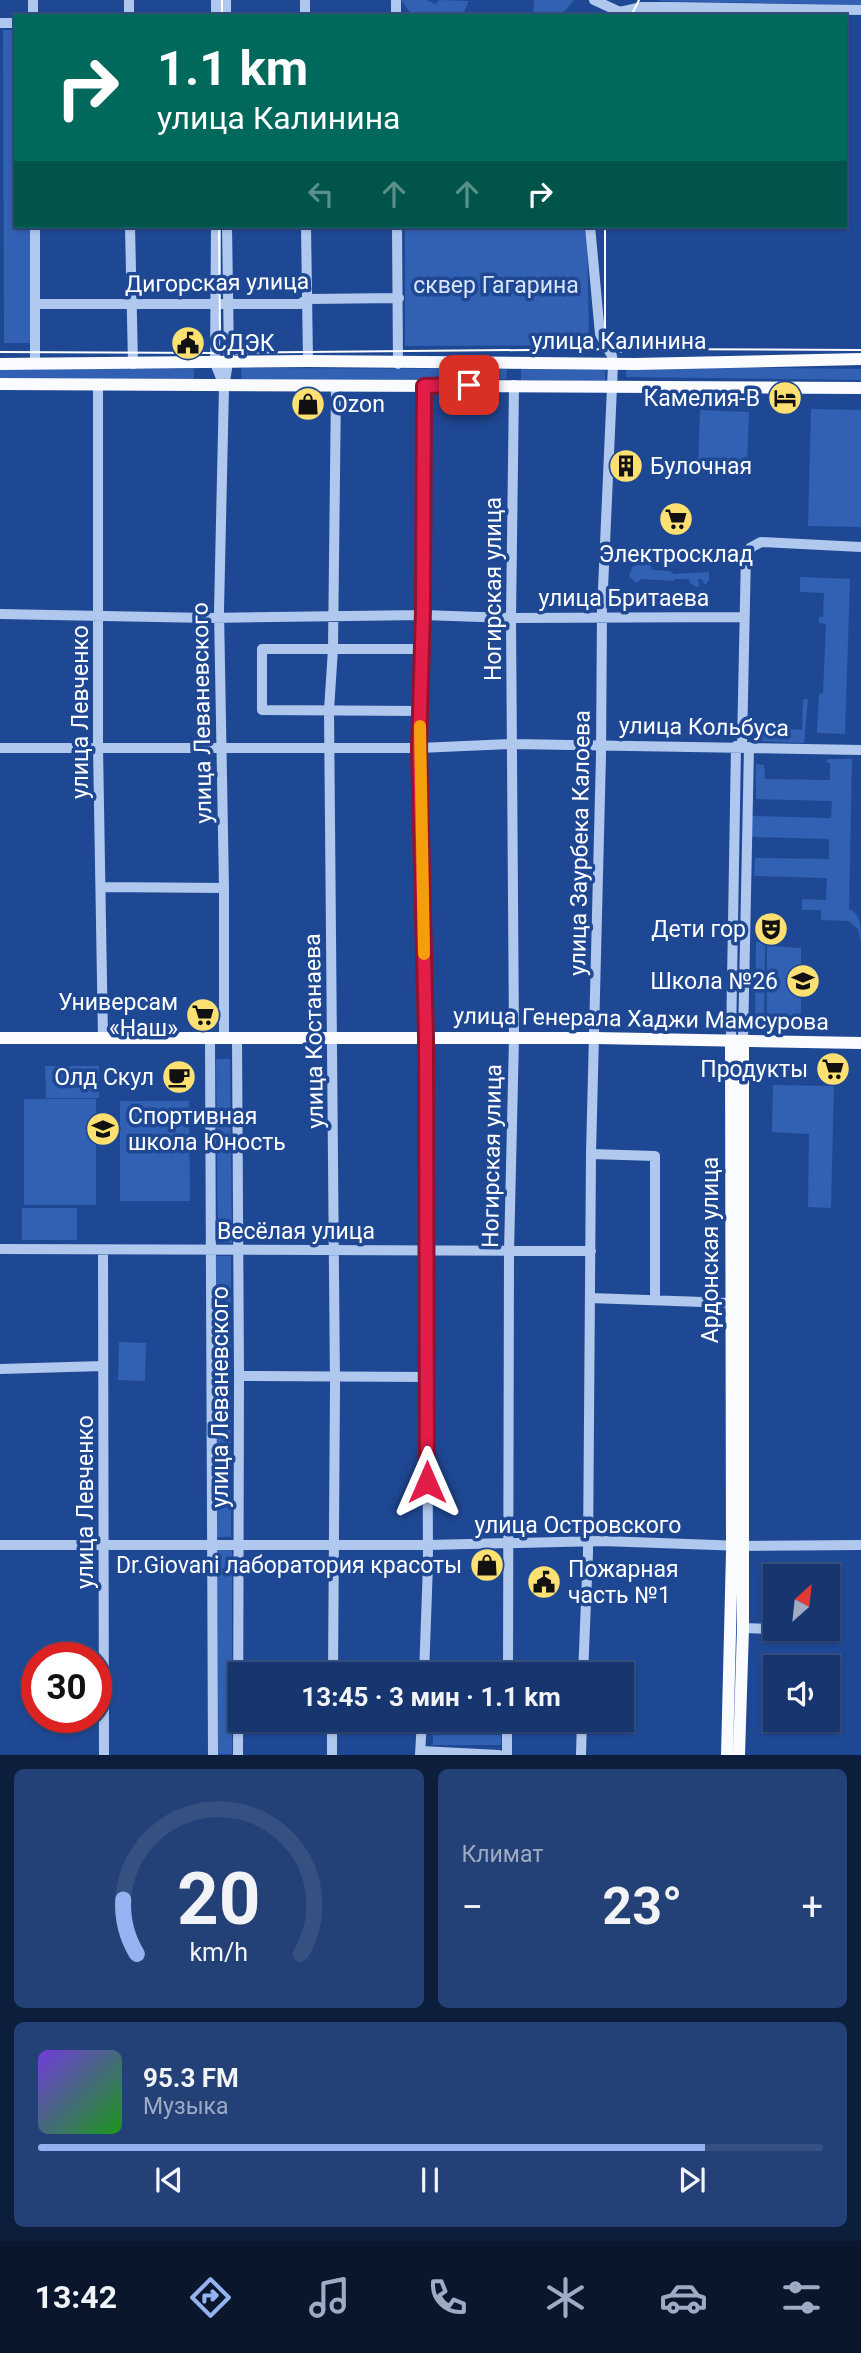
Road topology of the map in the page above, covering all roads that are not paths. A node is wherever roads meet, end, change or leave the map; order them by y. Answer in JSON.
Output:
{"nodes":[{"id":1,"x":594,"y":0,"type":"edge"},
{"id":2,"x":626,"y":0,"type":"edge"},
{"id":3,"x":643,"y":4,"type":"edge"},
{"id":4,"x":861,"y":10,"type":"edge"},
{"id":5,"x":619,"y":14,"type":"edge"},
{"id":6,"x":35,"y":228,"type":"edge"},
{"id":7,"x":131,"y":228,"type":"edge"},
{"id":8,"x":216,"y":228,"type":"edge"},
{"id":9,"x":227,"y":228,"type":"edge"},
{"id":10,"x":306,"y":228,"type":"edge"},
{"id":11,"x":397,"y":228,"type":"edge"},
{"id":12,"x":590,"y":228,"type":"edge"},
{"id":13,"x":399,"y":298,"type":"junction"},
{"id":14,"x":307,"y":299,"type":"junction"},
{"id":15,"x":221,"y":303,"type":"junction"},
{"id":16,"x":36,"y":304,"type":"junction"},
{"id":17,"x":131,"y":305,"type":"junction"},
{"id":18,"x":861,"y":359,"type":"edge"},
{"id":19,"x":308,"y":361,"type":"junction"},
{"id":20,"x":215,"y":363,"type":"junction"},
{"id":21,"x":228,"y":363,"type":"junction"},
{"id":22,"x":398,"y":363,"type":"junction"},
{"id":23,"x":0,"y":364,"type":"edge"},
{"id":24,"x":35,"y":364,"type":"junction"},
{"id":25,"x":133,"y":364,"type":"junction"},
{"id":26,"x":613,"y":364,"type":"junction"},
{"id":27,"x":0,"y":384,"type":"edge"},
{"id":28,"x":97,"y":385,"type":"junction"},
{"id":29,"x":514,"y":385,"type":"junction"},
{"id":30,"x":424,"y":386,"type":"junction"},
{"id":31,"x":611,"y":386,"type":"junction"},
{"id":32,"x":224,"y":387,"type":"junction"},
{"id":33,"x":336,"y":387,"type":"junction"},
{"id":34,"x":861,"y":388,"type":"edge"},
{"id":35,"x":861,"y":547,"type":"edge"},
{"id":36,"x":0,"y":614,"type":"edge"},
{"id":37,"x":423,"y":615,"type":"junction"},
{"id":38,"x":333,"y":616,"type":"junction"},
{"id":39,"x":99,"y":617,"type":"junction"},
{"id":40,"x":602,"y":617,"type":"junction"},
{"id":41,"x":744,"y":617,"type":"junction"},
{"id":42,"x":219,"y":618,"type":"junction"},
{"id":43,"x":511,"y":618,"type":"junction"},
{"id":44,"x":333,"y":649,"type":"junction"},
{"id":45,"x":421,"y":649,"type":"junction"},
{"id":46,"x":329,"y":710,"type":"junction"},
{"id":47,"x":420,"y":711,"type":"junction"},
{"id":48,"x":512,"y":744,"type":"junction"},
{"id":49,"x":601,"y":745,"type":"junction"},
{"id":50,"x":742,"y":746,"type":"junction"},
{"id":51,"x":98,"y":747,"type":"junction"},
{"id":52,"x":330,"y":747,"type":"junction"},
{"id":53,"x":0,"y":748,"type":"edge"},
{"id":54,"x":220,"y":748,"type":"junction"},
{"id":55,"x":419,"y":748,"type":"junction"},
{"id":56,"x":861,"y":750,"type":"edge"},
{"id":57,"x":102,"y":887,"type":"junction"},
{"id":58,"x":224,"y":888,"type":"junction"},
{"id":59,"x":426,"y":1037,"type":"junction"},
{"id":60,"x":0,"y":1038,"type":"edge"},
{"id":61,"x":334,"y":1038,"type":"junction"},
{"id":62,"x":514,"y":1038,"type":"junction"},
{"id":63,"x":596,"y":1038,"type":"junction"},
{"id":64,"x":103,"y":1039,"type":"junction"},
{"id":65,"x":209,"y":1039,"type":"junction"},
{"id":66,"x":231,"y":1039,"type":"junction"},
{"id":67,"x":737,"y":1041,"type":"junction"},
{"id":68,"x":861,"y":1044,"type":"edge"},
{"id":69,"x":591,"y":1154,"type":"junction"},
{"id":70,"x":0,"y":1249,"type":"edge"},
{"id":71,"x":103,"y":1250,"type":"junction"},
{"id":72,"x":210,"y":1250,"type":"junction"},
{"id":73,"x":335,"y":1250,"type":"junction"},
{"id":74,"x":427,"y":1250,"type":"junction"},
{"id":75,"x":238,"y":1251,"type":"junction"},
{"id":76,"x":591,"y":1251,"type":"junction"},
{"id":77,"x":509,"y":1252,"type":"junction"},
{"id":78,"x":590,"y":1298,"type":"junction"},
{"id":79,"x":655,"y":1300,"type":"junction"},
{"id":80,"x":731,"y":1303,"type":"junction"},
{"id":81,"x":103,"y":1366,"type":"junction"},
{"id":82,"x":0,"y":1369,"type":"edge"},
{"id":83,"x":239,"y":1376,"type":"junction"},
{"id":84,"x":335,"y":1376,"type":"junction"},
{"id":85,"x":427,"y":1377,"type":"junction"},
{"id":86,"x":588,"y":1542,"type":"junction"},
{"id":87,"x":509,"y":1543,"type":"junction"},
{"id":88,"x":104,"y":1544,"type":"junction"},
{"id":89,"x":213,"y":1544,"type":"junction"},
{"id":90,"x":239,"y":1544,"type":"junction"},
{"id":91,"x":334,"y":1544,"type":"junction"},
{"id":92,"x":0,"y":1545,"type":"edge"},
{"id":93,"x":428,"y":1545,"type":"junction"},
{"id":94,"x":861,"y":1545,"type":"edge"},
{"id":95,"x":737,"y":1546,"type":"junction"},
{"id":96,"x":743,"y":1628,"type":"junction"},
{"id":97,"x":763,"y":1629,"type":"edge"},
{"id":98,"x":333,"y":1662,"type":"edge"},
{"id":99,"x":424,"y":1662,"type":"edge"},
{"id":100,"x":508,"y":1662,"type":"edge"},
{"id":101,"x":583,"y":1662,"type":"edge"},
{"id":102,"x":332,"y":1732,"type":"edge"},
{"id":103,"x":422,"y":1732,"type":"edge"},
{"id":104,"x":507,"y":1732,"type":"edge"},
{"id":105,"x":582,"y":1732,"type":"edge"},
{"id":106,"x":421,"y":1753,"type":"edge"},
{"id":107,"x":104,"y":1755,"type":"edge"},
{"id":108,"x":213,"y":1755,"type":"edge"},
{"id":109,"x":238,"y":1755,"type":"edge"},
{"id":110,"x":332,"y":1755,"type":"edge"},
{"id":111,"x":499,"y":1755,"type":"edge"},
{"id":112,"x":507,"y":1755,"type":"edge"},
{"id":113,"x":581,"y":1755,"type":"edge"},
{"id":114,"x":727,"y":1755,"type":"edge"},
{"id":115,"x":740,"y":1755,"type":"edge"}],
"edges":[{"from":1,"to":5,"type":"street"},
{"from":2,"to":5,"type":"street"},
{"from":3,"to":4,"type":"street"},
{"from":3,"to":5,"type":"street"},
{"from":6,"to":16,"type":"street"},
{"from":7,"to":17,"type":"street"},
{"from":8,"to":15,"type":"street","name":"улица Леваневского"},
{"from":9,"to":15,"type":"street","name":"улица Леваневского"},
{"from":10,"to":14,"type":"street"},
{"from":11,"to":13,"type":"street"},
{"from":12,"to":26,"type":"street","name":"улица Заурбека Калоева"},
{"from":13,"to":14,"type":"street","name":"Дигорская улица"},
{"from":13,"to":22,"type":"street"},
{"from":14,"to":15,"type":"street","name":"Дигорская улица"},
{"from":14,"to":19,"type":"street"},
{"from":15,"to":17,"type":"street","name":"Дигорская улица"},
{"from":15,"to":20,"type":"street","name":"улица Леваневского"},
{"from":15,"to":21,"type":"street","name":"улица Леваневского"},
{"from":16,"to":17,"type":"street","name":"Дигорская улица"},
{"from":16,"to":24,"type":"street"},
{"from":17,"to":25,"type":"street"},
{"from":18,"to":26,"type":"main road","name":"улица Калинина"},
{"from":19,"to":21,"type":"main road","name":"улица Калинина"},
{"from":19,"to":22,"type":"main road","name":"улица Калинина"},
{"from":20,"to":21,"type":"main road","name":"улица Калинина"},
{"from":20,"to":25,"type":"main road","name":"улица Калинина"},
{"from":20,"to":32,"type":"street","name":"улица Леваневского"},
{"from":21,"to":32,"type":"street","name":"улица Леваневского"},
{"from":22,"to":26,"type":"main road","name":"улица Калинина"},
{"from":23,"to":24,"type":"main road","name":"улица Калинина"},
{"from":24,"to":25,"type":"main road","name":"улица Калинина"},
{"from":26,"to":31,"type":"street","name":"улица Заурбека Калоева"},
{"from":27,"to":28,"type":"main road","name":"улица Калинина"},
{"from":28,"to":32,"type":"main road","name":"улица Калинина"},
{"from":28,"to":39,"type":"street","name":"улица Левченко"},
{"from":29,"to":30,"type":"main road","name":"улица Калинина"},
{"from":29,"to":31,"type":"main road","name":"улица Калинина"},
{"from":29,"to":43,"type":"street","name":"Ногирская улица"},
{"from":30,"to":33,"type":"main road","name":"улица Калинина"},
{"from":30,"to":37,"type":"street"},
{"from":31,"to":34,"type":"main road","name":"улица Калинина"},
{"from":31,"to":40,"type":"street","name":"улица Заурбека Калоева"},
{"from":32,"to":33,"type":"main road","name":"улица Калинина"},
{"from":32,"to":42,"type":"street","name":"улица Леваневского"},
{"from":33,"to":38,"type":"street","name":"улица Костанаева"},
{"from":35,"to":41,"type":"street","name":"Ардонская улица"},
{"from":36,"to":39,"type":"street","name":"улица Бритаева"},
{"from":37,"to":38,"type":"street","name":"улица Бритаева"},
{"from":37,"to":43,"type":"street","name":"улица Бритаева"},
{"from":37,"to":45,"type":"street"},
{"from":38,"to":42,"type":"street","name":"улица Бритаева"},
{"from":38,"to":44,"type":"street","name":"улица Костанаева"},
{"from":39,"to":42,"type":"street","name":"улица Бритаева"},
{"from":39,"to":51,"type":"street","name":"улица Левченко"},
{"from":40,"to":41,"type":"street","name":"улица Бритаева"},
{"from":40,"to":43,"type":"street","name":"улица Бритаева"},
{"from":40,"to":49,"type":"street","name":"улица Заурбека Калоева"},
{"from":41,"to":50,"type":"street","name":"Ардонская улица"},
{"from":42,"to":54,"type":"street","name":"улица Леваневского"},
{"from":43,"to":48,"type":"street","name":"Ногирская улица"},
{"from":44,"to":45,"type":"street"},
{"from":44,"to":46,"type":"street","name":"улица Костанаева"},
{"from":44,"to":46,"type":"street"},
{"from":45,"to":47,"type":"street"},
{"from":46,"to":47,"type":"street"},
{"from":46,"to":52,"type":"street","name":"улица Костанаева"},
{"from":47,"to":55,"type":"street"},
{"from":48,"to":49,"type":"street","name":"улица Кольбуса"},
{"from":48,"to":55,"type":"street","name":"улица Кольбуса"},
{"from":48,"to":62,"type":"street","name":"Ногирская улица"},
{"from":49,"to":50,"type":"street","name":"улица Кольбуса"},
{"from":49,"to":63,"type":"street","name":"улица Заурбека Калоева"},
{"from":50,"to":56,"type":"street","name":"улица Кольбуса"},
{"from":50,"to":67,"type":"street","name":"Ардонская улица"},
{"from":51,"to":53,"type":"street","name":"улица Кольбуса"},
{"from":51,"to":54,"type":"street","name":"улица Кольбуса"},
{"from":51,"to":57,"type":"street","name":"улица Левченко"},
{"from":52,"to":54,"type":"street","name":"улица Кольбуса"},
{"from":52,"to":55,"type":"street","name":"улица Кольбуса"},
{"from":52,"to":61,"type":"street","name":"улица Костанаева"},
{"from":54,"to":58,"type":"street","name":"улица Леваневского"},
{"from":55,"to":59,"type":"street"},
{"from":57,"to":58,"type":"street"},
{"from":57,"to":64,"type":"street","name":"улица Левченко"},
{"from":58,"to":66,"type":"street","name":"улица Леваневского"},
{"from":59,"to":61,"type":"main road","name":"улица Генерала Хаджи Мамсурова"},
{"from":59,"to":62,"type":"main road","name":"улица Генерала Хаджи Мамсурова"},
{"from":59,"to":74,"type":"street"},
{"from":60,"to":64,"type":"main road","name":"улица Генерала Хаджи Мамсурова"},
{"from":61,"to":66,"type":"main road","name":"улица Генерала Хаджи Мамсурова"},
{"from":61,"to":73,"type":"street","name":"улица Костанаева"},
{"from":62,"to":63,"type":"main road","name":"улица Генерала Хаджи Мамсурова"},
{"from":62,"to":77,"type":"street","name":"Ногирская улица"},
{"from":63,"to":67,"type":"main road","name":"улица Генерала Хаджи Мамсурова"},
{"from":63,"to":69,"type":"street","name":"улица Заурбека Калоева"},
{"from":64,"to":65,"type":"main road","name":"улица Генерала Хаджи Мамсурова"},
{"from":65,"to":66,"type":"main road","name":"улица Генерала Хаджи Мамсурова"},
{"from":65,"to":72,"type":"street","name":"улица Леваневского"},
{"from":66,"to":75,"type":"street","name":"улица Леваневского"},
{"from":67,"to":68,"type":"main road","name":"улица Генерала Хаджи Мамсурова"},
{"from":67,"to":80,"type":"main road","name":"Ардонская улица"},
{"from":67,"to":95,"type":"main road","name":"Ардонская улица"},
{"from":69,"to":76,"type":"street","name":"улица Заурбека Калоева"},
{"from":69,"to":79,"type":"street"},
{"from":70,"to":71,"type":"street","name":"Весёлая улица"},
{"from":71,"to":72,"type":"street","name":"Весёлая улица"},
{"from":71,"to":81,"type":"street","name":"улица Левченко"},
{"from":72,"to":75,"type":"street","name":"Весёлая улица"},
{"from":72,"to":89,"type":"street","name":"улица Леваневского"},
{"from":73,"to":74,"type":"street","name":"Весёлая улица"},
{"from":73,"to":75,"type":"street","name":"Весёлая улица"},
{"from":73,"to":84,"type":"street","name":"улица Костанаева"},
{"from":74,"to":77,"type":"street","name":"Весёлая улица"},
{"from":74,"to":85,"type":"street"},
{"from":75,"to":83,"type":"street","name":"улица Леваневского"},
{"from":76,"to":77,"type":"street","name":"Весёлая улица"},
{"from":76,"to":78,"type":"street","name":"улица Заурбека Калоева"},
{"from":77,"to":87,"type":"street","name":"Ногирская улица"},
{"from":78,"to":79,"type":"street"},
{"from":78,"to":86,"type":"street","name":"улица Заурбека Калоева"},
{"from":79,"to":80,"type":"street"},
{"from":80,"to":95,"type":"main road","name":"Ардонская улица"},
{"from":81,"to":82,"type":"street"},
{"from":81,"to":88,"type":"street","name":"улица Левченко"},
{"from":83,"to":84,"type":"street"},
{"from":83,"to":90,"type":"street","name":"улица Леваневского"},
{"from":84,"to":85,"type":"street"},
{"from":84,"to":91,"type":"street","name":"улица Костанаева"},
{"from":85,"to":93,"type":"street"},
{"from":86,"to":87,"type":"street","name":"улица Островского"},
{"from":86,"to":95,"type":"street","name":"улица Островского"},
{"from":86,"to":101,"type":"street","name":"улица Заурбека Калоева"},
{"from":87,"to":93,"type":"street","name":"улица Островского"},
{"from":87,"to":100,"type":"street","name":"Ногирская улица"},
{"from":88,"to":89,"type":"street","name":"улица Островского"},
{"from":88,"to":92,"type":"street","name":"улица Островского"},
{"from":88,"to":107,"type":"street","name":"улица Левченко"},
{"from":89,"to":90,"type":"street","name":"улица Островского"},
{"from":89,"to":108,"type":"street","name":"улица Леваневского"},
{"from":90,"to":91,"type":"street","name":"улица Островского"},
{"from":90,"to":109,"type":"street","name":"улица Леваневского"},
{"from":91,"to":93,"type":"street","name":"улица Островского"},
{"from":91,"to":98,"type":"street","name":"улица Костанаева"},
{"from":93,"to":99,"type":"street"},
{"from":94,"to":95,"type":"street","name":"улица Островского"},
{"from":95,"to":96,"type":"main road","name":"Ардонская улица"},
{"from":95,"to":114,"type":"main road","name":"Ардонская улица"},
{"from":96,"to":97,"type":"street"},
{"from":96,"to":115,"type":"main road","name":"Ардонская улица"},
{"from":102,"to":110,"type":"street"},
{"from":103,"to":106,"type":"street"},
{"from":104,"to":112,"type":"street"},
{"from":105,"to":113,"type":"street"},
{"from":106,"to":111,"type":"street"}]}
